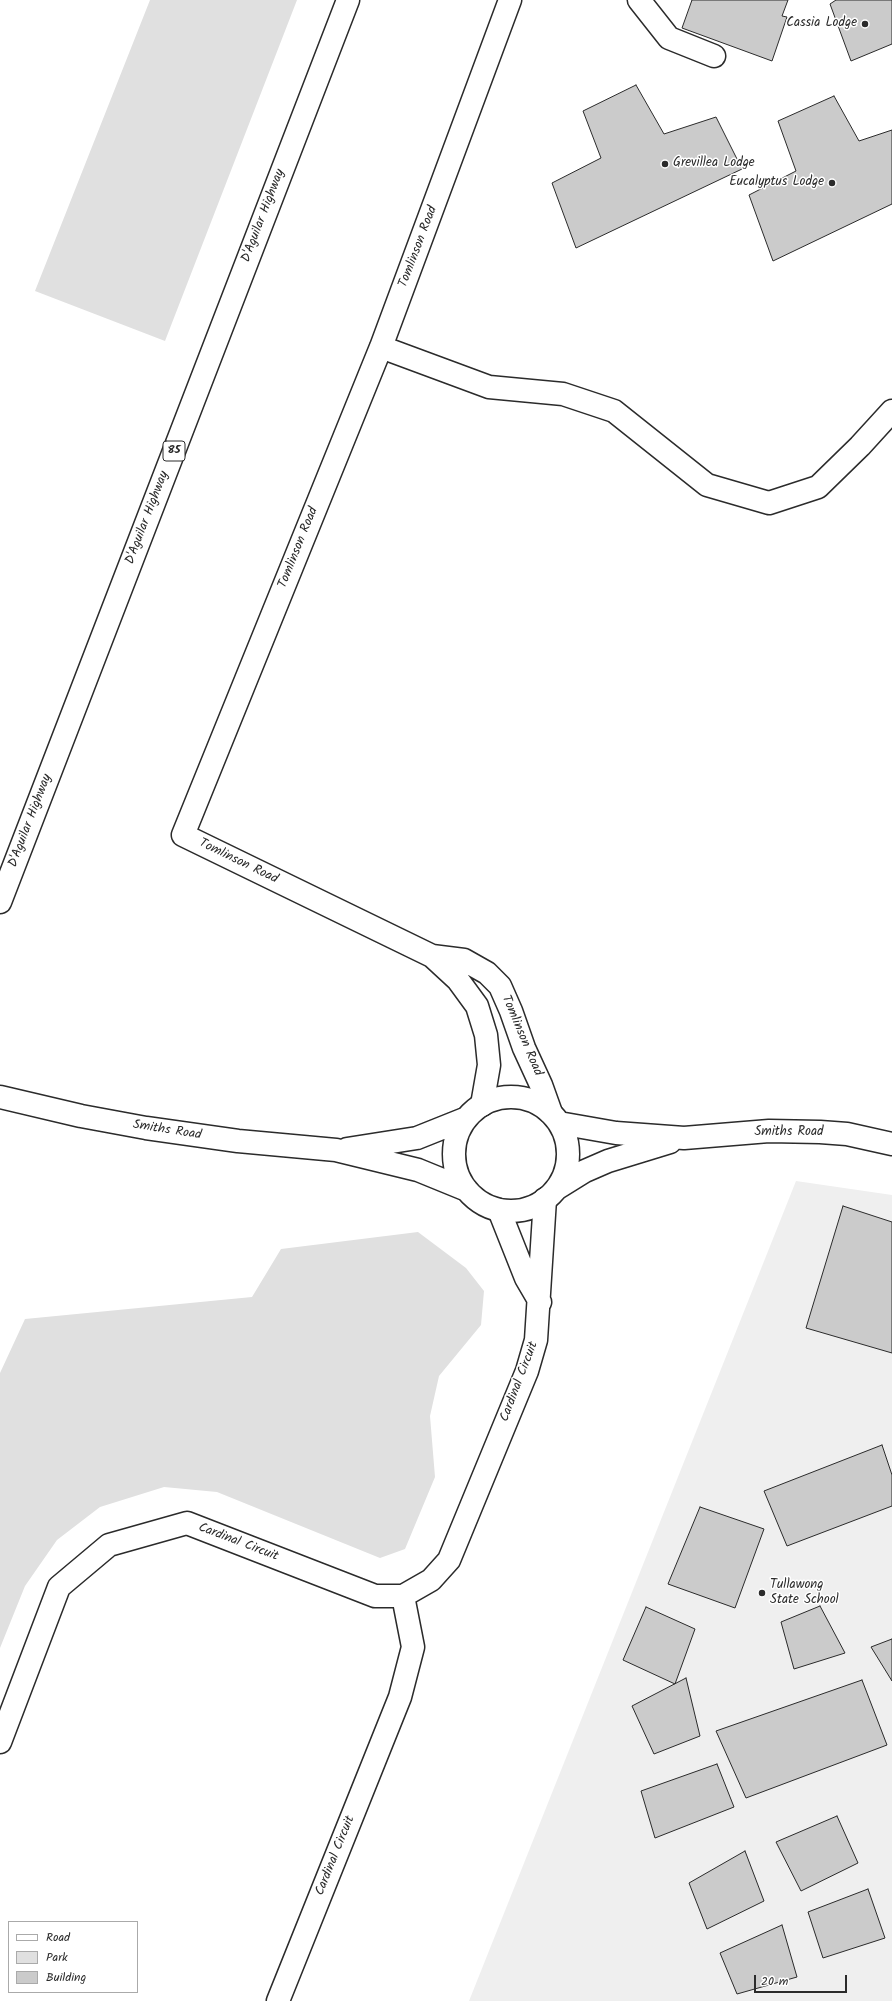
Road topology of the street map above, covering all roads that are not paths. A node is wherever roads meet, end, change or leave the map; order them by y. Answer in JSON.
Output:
{"nodes":[{"id":1,"x":348,"y":0,"type":"edge"},
{"id":2,"x":510,"y":0,"type":"edge"},
{"id":3,"x":639,"y":0,"type":"edge"},
{"id":4,"x":714,"y":56,"type":"dead end"},
{"id":5,"x":381,"y":347,"type":"junction"},
{"id":6,"x":892,"y":411,"type":"edge"},
{"id":7,"x":0,"y":902,"type":"edge"},
{"id":8,"x":432,"y":956,"type":"junction"},
{"id":9,"x":4,"y":1098,"type":"edge"},
{"id":10,"x":474,"y":1111,"type":"junction"},
{"id":11,"x":555,"y":1118,"type":"junction"},
{"id":12,"x":684,"y":1138,"type":"junction"},
{"id":13,"x":892,"y":1144,"type":"edge"},
{"id":14,"x":336,"y":1150,"type":"junction"},
{"id":15,"x":467,"y":1190,"type":"junction"},
{"id":16,"x":550,"y":1194,"type":"junction"},
{"id":17,"x":499,"y":1210,"type":"junction"},
{"id":18,"x":540,"y":1302,"type":"junction"},
{"id":19,"x":403,"y":1596,"type":"junction"},
{"id":20,"x":0,"y":1742,"type":"edge"},
{"id":21,"x":278,"y":2001,"type":"edge"}],
"edges":[{"from":1,"to":7,"type":"main road","name":"D'Aguilar Highway","number":"85"},
{"from":2,"to":5,"type":"main road","name":"Tomlinson Road"},
{"from":3,"to":4,"type":"main road"},
{"from":5,"to":6,"type":"main road"},
{"from":5,"to":8,"type":"main road","name":"Tomlinson Road"},
{"from":8,"to":10,"type":"main road","name":"Tomlinson Road"},
{"from":8,"to":11,"type":"main road","name":"Tomlinson Road"},
{"from":9,"to":14,"type":"main road","name":"Smiths Road"},
{"from":10,"to":11,"type":"main road"},
{"from":10,"to":14,"type":"main road","name":"Smiths Road"},
{"from":10,"to":15,"type":"main road"},
{"from":11,"to":12,"type":"main road","name":"Smiths Road"},
{"from":11,"to":16,"type":"main road"},
{"from":12,"to":13,"type":"main road","name":"Smiths Road"},
{"from":12,"to":16,"type":"main road","name":"Smiths Road"},
{"from":14,"to":15,"type":"main road","name":"Smiths Road"},
{"from":15,"to":17,"type":"main road"},
{"from":16,"to":17,"type":"main road"},
{"from":16,"to":18,"type":"main road","name":"Cardinal Circuit"},
{"from":17,"to":18,"type":"main road"},
{"from":18,"to":19,"type":"main road","name":"Cardinal Circuit"},
{"from":19,"to":20,"type":"main road","name":"Cardinal Circuit"},
{"from":19,"to":21,"type":"main road","name":"Cardinal Circuit"}]}
